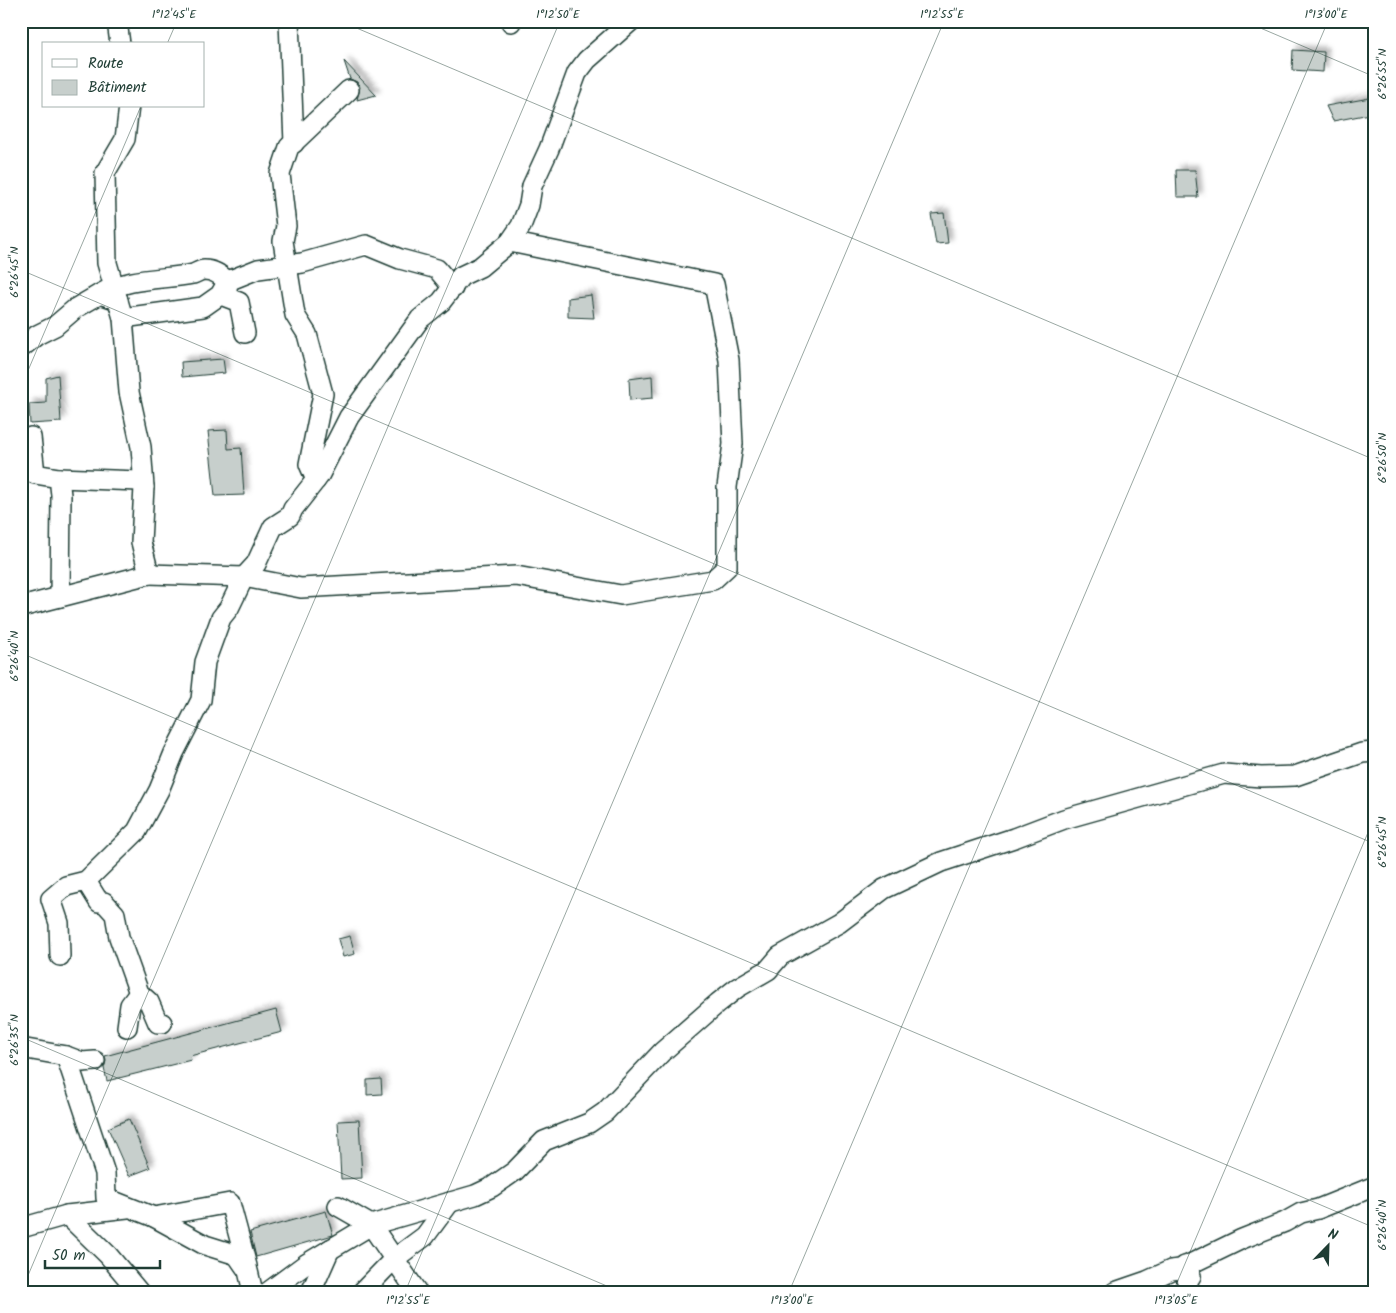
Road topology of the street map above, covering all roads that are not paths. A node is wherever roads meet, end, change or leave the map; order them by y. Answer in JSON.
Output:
{"nodes":[{"id":1,"x":117,"y":21,"type":"edge"},
{"id":2,"x":289,"y":21,"type":"edge"},
{"id":3,"x":631,"y":21,"type":"edge"},
{"id":4,"x":120,"y":42,"type":"edge"},
{"id":5,"x":349,"y":90,"type":"dead end"},
{"id":6,"x":129,"y":108,"type":"edge"},
{"id":7,"x":294,"y":142,"type":"junction"},
{"id":8,"x":510,"y":242,"type":"junction"},
{"id":9,"x":278,"y":266,"type":"junction"},
{"id":10,"x":228,"y":281,"type":"junction"},
{"id":11,"x":454,"y":288,"type":"junction"},
{"id":12,"x":114,"y":300,"type":"junction"},
{"id":13,"x":245,"y":333,"type":"dead end"},
{"id":14,"x":21,"y":348,"type":"edge"},
{"id":15,"x":31,"y":438,"type":"dead end"},
{"id":16,"x":58,"y":478,"type":"junction"},
{"id":17,"x":316,"y":480,"type":"junction"},
{"id":18,"x":144,"y":487,"type":"junction"},
{"id":19,"x":149,"y":574,"type":"junction"},
{"id":20,"x":244,"y":577,"type":"junction"},
{"id":21,"x":60,"y":597,"type":"junction"},
{"id":22,"x":21,"y":607,"type":"edge"},
{"id":23,"x":1375,"y":752,"type":"edge"},
{"id":24,"x":86,"y":881,"type":"junction"},
{"id":25,"x":60,"y":956,"type":"dead end"},
{"id":26,"x":139,"y":993,"type":"junction"},
{"id":27,"x":162,"y":1023,"type":"dead end"},
{"id":28,"x":127,"y":1027,"type":"dead end"},
{"id":29,"x":21,"y":1048,"type":"edge"},
{"id":30,"x":1375,"y":1186,"type":"edge"},
{"id":31,"x":450,"y":1202,"type":"junction"},
{"id":32,"x":338,"y":1206,"type":"dead end"},
{"id":33,"x":127,"y":1208,"type":"junction"},
{"id":34,"x":67,"y":1215,"type":"junction"},
{"id":35,"x":154,"y":1217,"type":"junction"},
{"id":36,"x":371,"y":1225,"type":"junction"},
{"id":37,"x":21,"y":1228,"type":"edge"},
{"id":38,"x":330,"y":1249,"type":"junction"},
{"id":39,"x":394,"y":1259,"type":"junction"},
{"id":40,"x":1185,"y":1266,"type":"junction"},
{"id":41,"x":248,"y":1272,"type":"junction"},
{"id":42,"x":139,"y":1292,"type":"edge"},
{"id":43,"x":253,"y":1292,"type":"edge"},
{"id":44,"x":268,"y":1292,"type":"edge"},
{"id":45,"x":311,"y":1292,"type":"edge"},
{"id":46,"x":362,"y":1292,"type":"edge"},
{"id":47,"x":417,"y":1292,"type":"edge"},
{"id":48,"x":1116,"y":1292,"type":"edge"},
{"id":49,"x":1190,"y":1292,"type":"edge"}],
"edges":[{"from":1,"to":4,"type":"street"},
{"from":2,"to":7,"type":"street"},
{"from":3,"to":8,"type":"street"},
{"from":5,"to":7,"type":"street"},
{"from":6,"to":12,"type":"street"},
{"from":7,"to":9,"type":"street"},
{"from":8,"to":11,"type":"street"},
{"from":8,"to":20,"type":"street"},
{"from":9,"to":10,"type":"street"},
{"from":9,"to":11,"type":"street"},
{"from":9,"to":17,"type":"street"},
{"from":10,"to":12,"type":"street"},
{"from":10,"to":12,"type":"street"},
{"from":10,"to":13,"type":"street"},
{"from":11,"to":17,"type":"street"},
{"from":12,"to":14,"type":"street"},
{"from":12,"to":18,"type":"street"},
{"from":15,"to":16,"type":"street"},
{"from":16,"to":18,"type":"street"},
{"from":16,"to":21,"type":"street"},
{"from":17,"to":20,"type":"street"},
{"from":18,"to":19,"type":"street"},
{"from":19,"to":20,"type":"street"},
{"from":19,"to":21,"type":"street"},
{"from":20,"to":24,"type":"street"},
{"from":21,"to":22,"type":"street"},
{"from":23,"to":31,"type":"street"},
{"from":24,"to":25,"type":"street"},
{"from":24,"to":26,"type":"street"},
{"from":26,"to":27,"type":"street"},
{"from":26,"to":28,"type":"street"},
{"from":29,"to":33,"type":"street"},
{"from":30,"to":40,"type":"street"},
{"from":31,"to":36,"type":"street"},
{"from":31,"to":39,"type":"street"},
{"from":32,"to":36,"type":"street"},
{"from":33,"to":34,"type":"street"},
{"from":33,"to":35,"type":"street"},
{"from":34,"to":37,"type":"street"},
{"from":34,"to":42,"type":"street"},
{"from":35,"to":41,"type":"street"},
{"from":35,"to":41,"type":"street"},
{"from":36,"to":38,"type":"street"},
{"from":36,"to":39,"type":"street"},
{"from":38,"to":44,"type":"street"},
{"from":38,"to":45,"type":"street"},
{"from":39,"to":46,"type":"street"},
{"from":39,"to":47,"type":"street"},
{"from":40,"to":48,"type":"street"},
{"from":40,"to":49,"type":"street"},
{"from":41,"to":43,"type":"street"}]}
